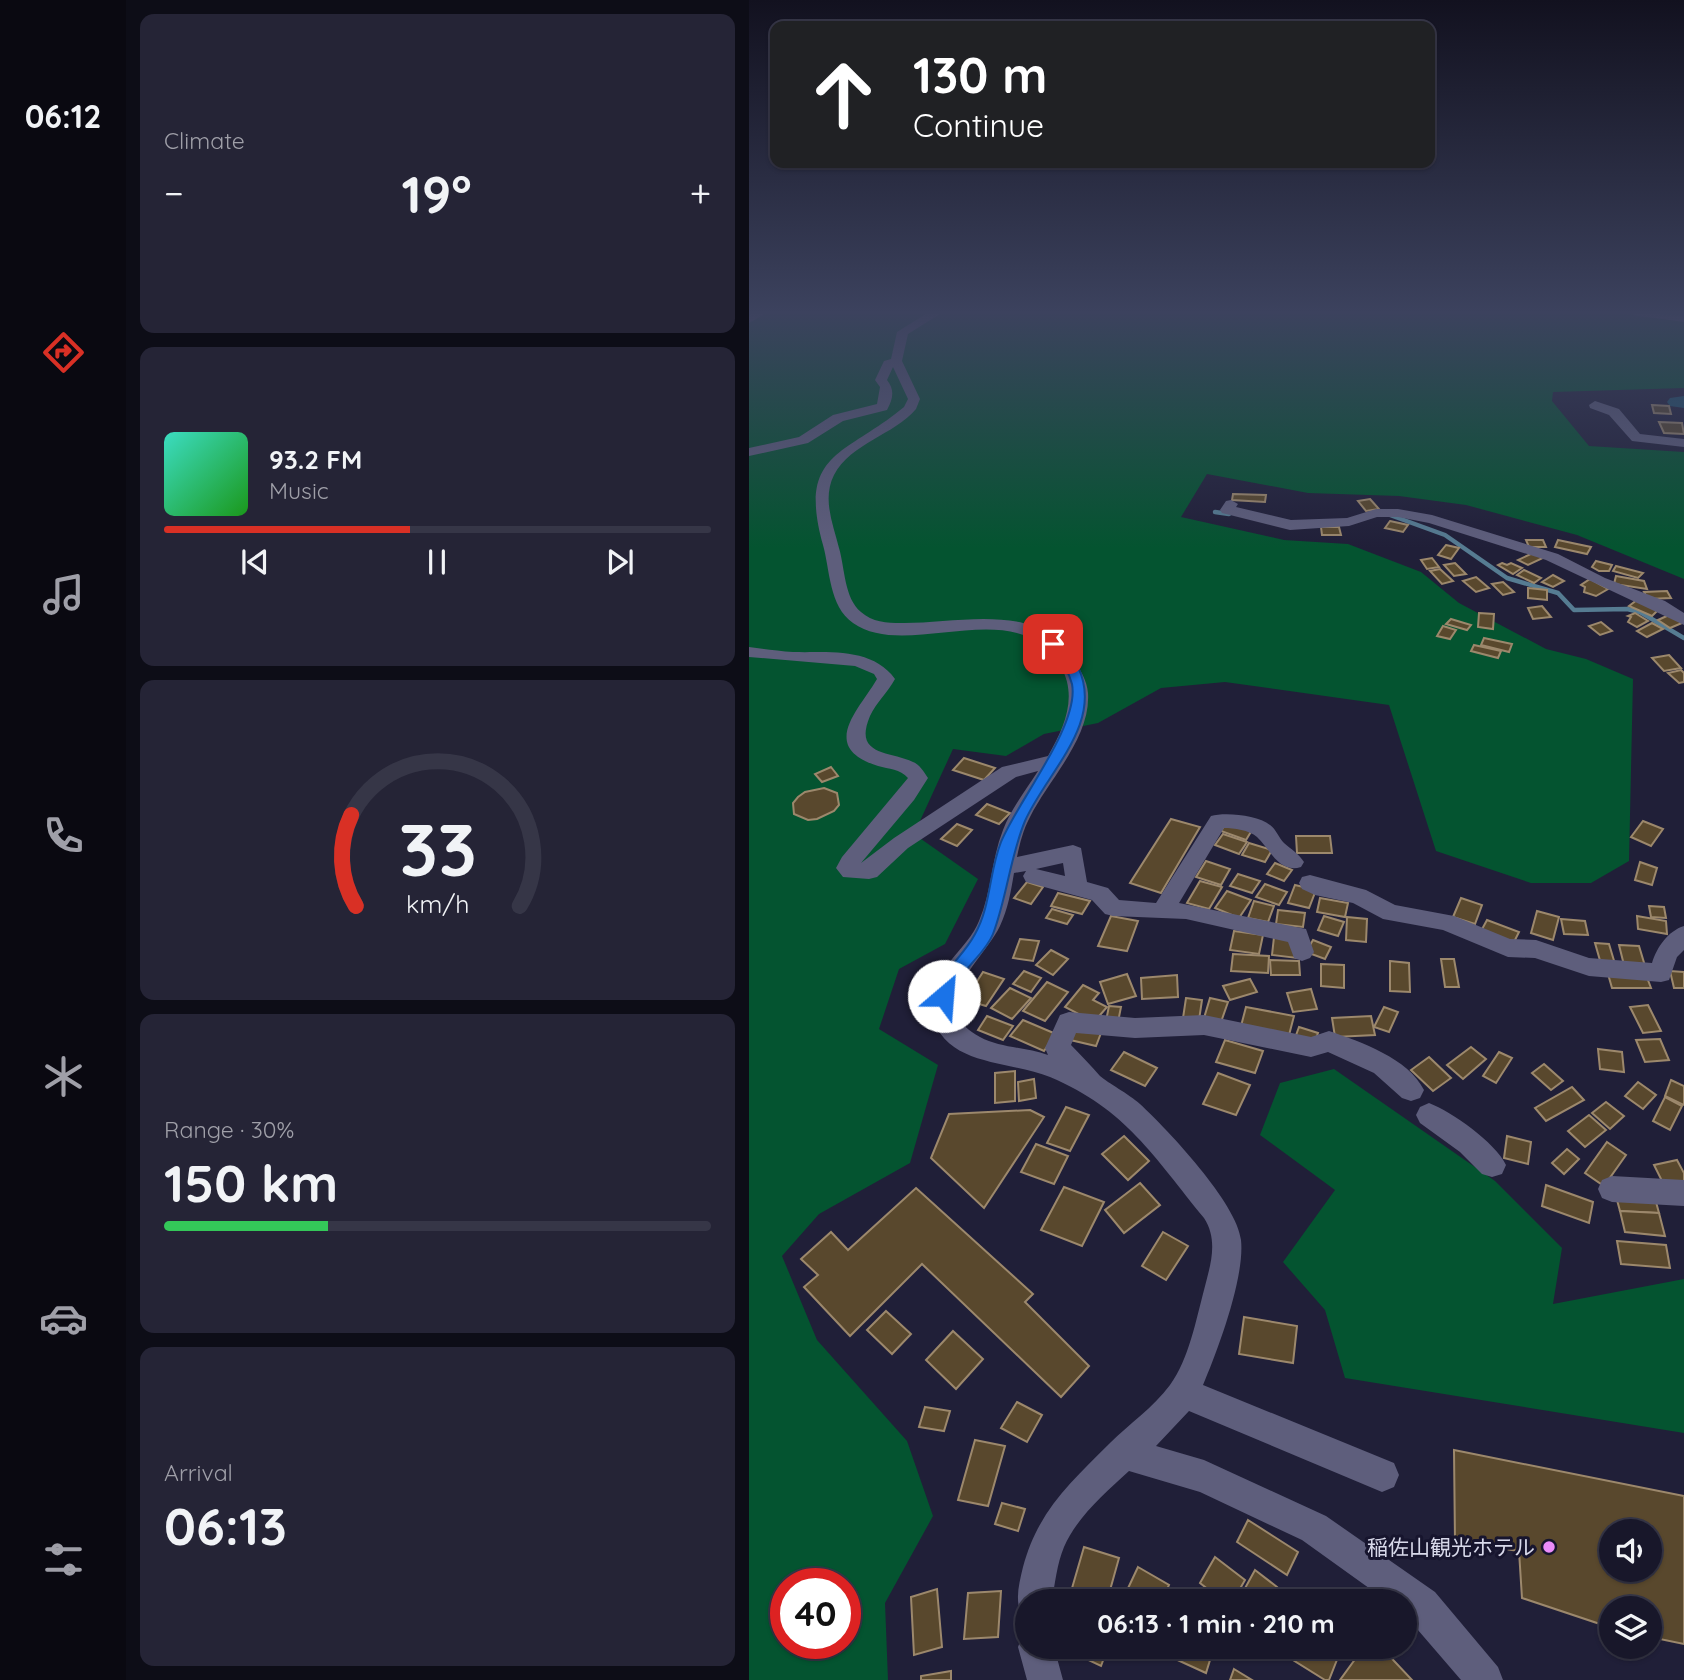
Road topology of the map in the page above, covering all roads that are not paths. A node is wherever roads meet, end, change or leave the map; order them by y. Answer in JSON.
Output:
{"nodes":[{"id":1,"x":886,"y":390,"type":"edge"},
{"id":2,"x":910,"y":390,"type":"edge"},
{"id":3,"x":1595,"y":405,"type":"dead end"},
{"id":4,"x":1684,"y":443,"type":"edge"},
{"id":5,"x":749,"y":452,"type":"edge"},
{"id":6,"x":1231,"y":504,"type":"dead end"},
{"id":7,"x":1684,"y":620,"type":"edge"},
{"id":8,"x":749,"y":652,"type":"edge"},
{"id":9,"x":1057,"y":754,"type":"junction"},
{"id":10,"x":1293,"y":862,"type":"dead end"},
{"id":11,"x":1002,"y":868,"type":"junction"},
{"id":12,"x":1034,"y":876,"type":"dead end"},
{"id":13,"x":1310,"y":884,"type":"dead end"},
{"id":14,"x":1077,"y":887,"type":"junction"},
{"id":15,"x":1162,"y":912,"type":"junction"},
{"id":16,"x":1684,"y":935,"type":"edge"},
{"id":17,"x":1303,"y":952,"type":"dead end"},
{"id":18,"x":1102,"y":1090,"type":"junction"},
{"id":19,"x":1411,"y":1090,"type":"dead end"},
{"id":20,"x":1429,"y":1115,"type":"dead end"},
{"id":21,"x":1492,"y":1165,"type":"dead end"},
{"id":22,"x":1612,"y":1189,"type":"dead end"},
{"id":23,"x":1684,"y":1193,"type":"edge"},
{"id":24,"x":1184,"y":1393,"type":"junction"},
{"id":25,"x":1122,"y":1453,"type":"junction"},
{"id":26,"x":1382,"y":1475,"type":"dead end"},
{"id":27,"x":1036,"y":1589,"type":"edge"},
{"id":28,"x":1040,"y":1659,"type":"edge"},
{"id":29,"x":1045,"y":1680,"type":"edge"},
{"id":30,"x":1485,"y":1680,"type":"edge"}],
"edges":[{"from":1,"to":5,"type":"street"},
{"from":2,"to":9,"type":"street"},
{"from":3,"to":4,"type":"street"},
{"from":6,"to":7,"type":"street"},
{"from":8,"to":9,"type":"street"},
{"from":9,"to":11,"type":"street"},
{"from":10,"to":15,"type":"street"},
{"from":11,"to":14,"type":"street"},
{"from":11,"to":18,"type":"street"},
{"from":12,"to":14,"type":"street"},
{"from":13,"to":16,"type":"street"},
{"from":14,"to":15,"type":"street"},
{"from":15,"to":17,"type":"street"},
{"from":18,"to":19,"type":"street"},
{"from":18,"to":24,"type":"street"},
{"from":20,"to":21,"type":"street"},
{"from":22,"to":23,"type":"street"},
{"from":24,"to":25,"type":"street"},
{"from":24,"to":26,"type":"street"},
{"from":25,"to":27,"type":"street"},
{"from":25,"to":30,"type":"street"},
{"from":28,"to":29,"type":"street"}]}
